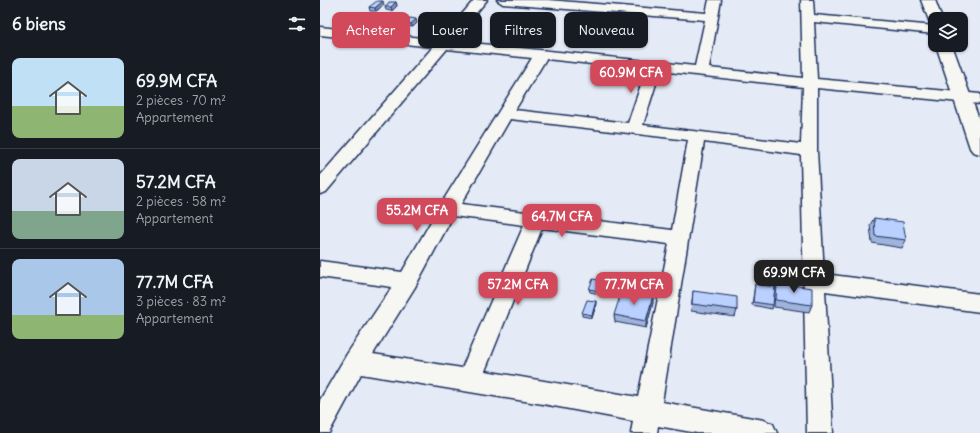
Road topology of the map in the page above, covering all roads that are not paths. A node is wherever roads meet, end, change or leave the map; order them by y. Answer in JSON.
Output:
{"nodes":[{"id":1,"x":481,"y":0,"type":"edge"},
{"id":2,"x":503,"y":0,"type":"edge"},
{"id":3,"x":714,"y":0,"type":"edge"},
{"id":4,"x":928,"y":0,"type":"edge"},
{"id":5,"x":569,"y":2,"type":"edge"},
{"id":6,"x":808,"y":9,"type":"edge"},
{"id":7,"x":471,"y":12,"type":"edge"},
{"id":8,"x":932,"y":12,"type":"edge"},
{"id":9,"x":711,"y":17,"type":"junction"},
{"id":10,"x":928,"y":29,"type":"edge"},
{"id":11,"x":320,"y":31,"type":"edge"},
{"id":12,"x":418,"y":42,"type":"edge"},
{"id":13,"x":439,"y":48,"type":"edge"},
{"id":14,"x":472,"y":48,"type":"edge"},
{"id":15,"x":947,"y":52,"type":"edge"},
{"id":16,"x":541,"y":55,"type":"junction"},
{"id":17,"x":654,"y":67,"type":"junction"},
{"id":18,"x":701,"y":71,"type":"junction"},
{"id":19,"x":810,"y":83,"type":"junction"},
{"id":20,"x":963,"y":98,"type":"junction"},
{"id":21,"x":980,"y":99,"type":"edge"},
{"id":22,"x":506,"y":114,"type":"junction"},
{"id":23,"x":634,"y":129,"type":"junction"},
{"id":24,"x":697,"y":136,"type":"junction"},
{"id":25,"x":980,"y":148,"type":"edge"},
{"id":26,"x":809,"y":151,"type":"junction"},
{"id":27,"x":320,"y":188,"type":"edge"},
{"id":28,"x":448,"y":209,"type":"junction"},
{"id":29,"x":536,"y":219,"type":"junction"},
{"id":30,"x":680,"y":238,"type":"junction"},
{"id":31,"x":320,"y":269,"type":"edge"},
{"id":32,"x":408,"y":281,"type":"junction"},
{"id":33,"x":815,"y":281,"type":"junction"},
{"id":34,"x":980,"y":303,"type":"edge"},
{"id":35,"x":355,"y":362,"type":"junction"},
{"id":36,"x":469,"y":380,"type":"junction"},
{"id":37,"x":647,"y":422,"type":"edge"},
{"id":38,"x":320,"y":424,"type":"edge"},
{"id":39,"x":764,"y":433,"type":"edge"},
{"id":40,"x":820,"y":433,"type":"edge"}],
"edges":[{"from":1,"to":7,"type":"street"},
{"from":2,"to":5,"type":"street"},
{"from":3,"to":9,"type":"street"},
{"from":4,"to":8,"type":"street"},
{"from":5,"to":9,"type":"street"},
{"from":6,"to":10,"type":"street"},
{"from":6,"to":19,"type":"street"},
{"from":9,"to":18,"type":"street"},
{"from":11,"to":12,"type":"street"},
{"from":13,"to":27,"type":"street"},
{"from":14,"to":16,"type":"street"},
{"from":15,"to":20,"type":"street"},
{"from":16,"to":17,"type":"street"},
{"from":16,"to":22,"type":"street"},
{"from":17,"to":18,"type":"street"},
{"from":17,"to":23,"type":"street"},
{"from":18,"to":19,"type":"street"},
{"from":19,"to":20,"type":"street"},
{"from":19,"to":26,"type":"street"},
{"from":20,"to":21,"type":"street"},
{"from":20,"to":25,"type":"street"},
{"from":22,"to":23,"type":"street"},
{"from":22,"to":28,"type":"street"},
{"from":23,"to":24,"type":"street"},
{"from":24,"to":26,"type":"street"},
{"from":24,"to":30,"type":"street"},
{"from":26,"to":33,"type":"street"},
{"from":28,"to":29,"type":"street"},
{"from":28,"to":32,"type":"street"},
{"from":29,"to":30,"type":"street"},
{"from":29,"to":36,"type":"street"},
{"from":30,"to":37,"type":"street"},
{"from":31,"to":32,"type":"street"},
{"from":32,"to":35,"type":"street"},
{"from":33,"to":34,"type":"street"},
{"from":33,"to":40,"type":"street"},
{"from":35,"to":36,"type":"street"},
{"from":35,"to":38,"type":"street"},
{"from":36,"to":37,"type":"street"},
{"from":37,"to":39,"type":"street"}]}
